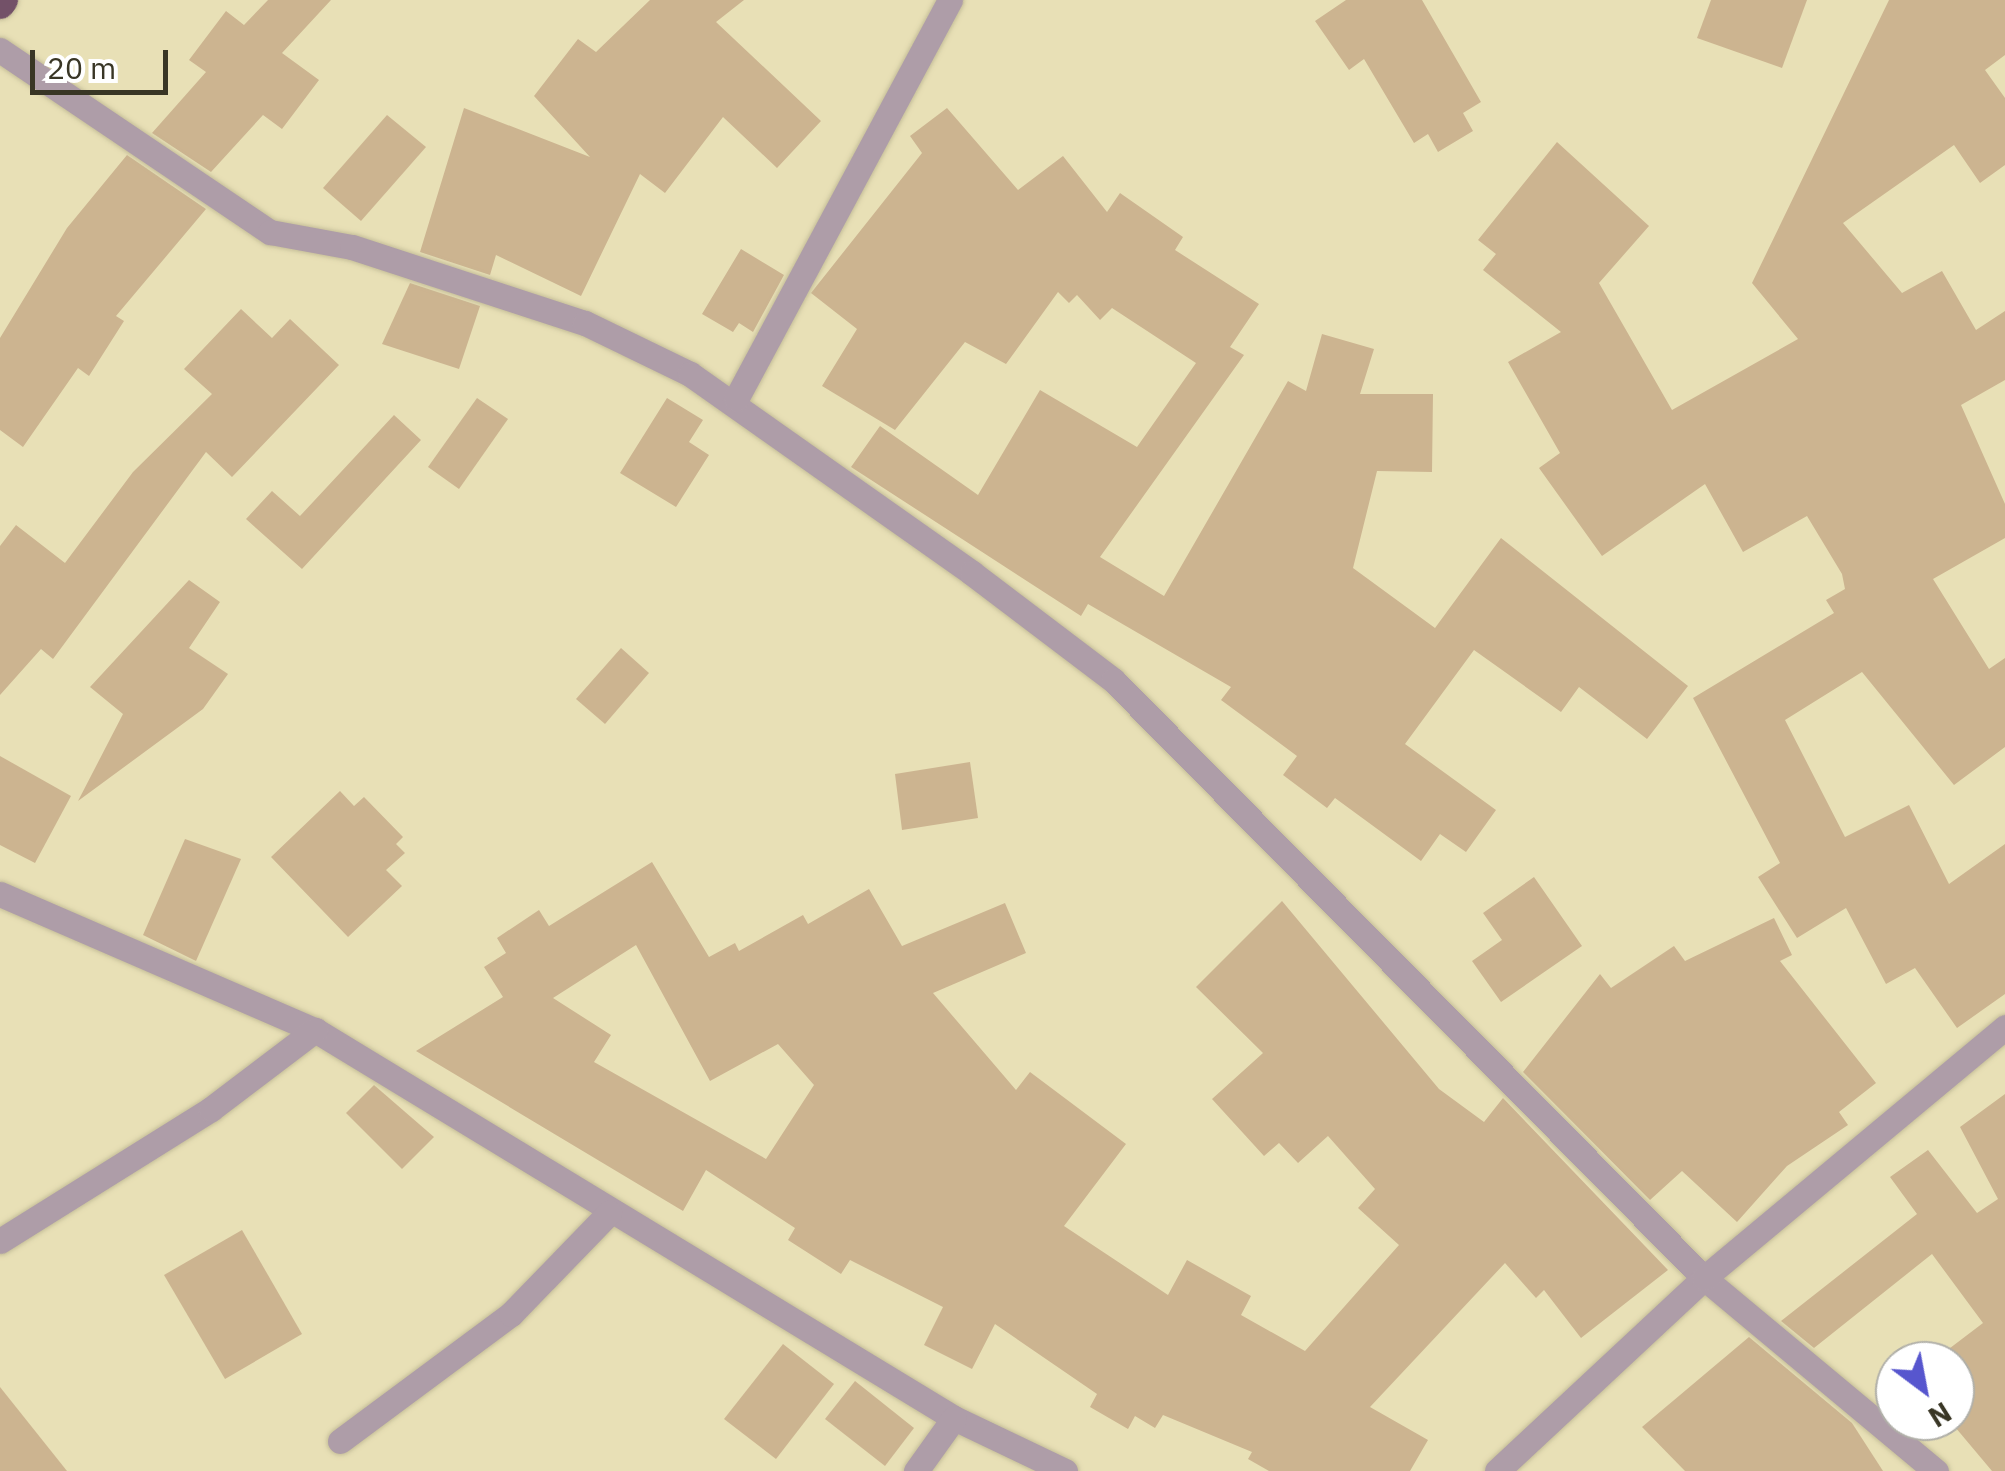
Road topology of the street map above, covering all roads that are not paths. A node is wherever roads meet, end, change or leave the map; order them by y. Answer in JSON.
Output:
{"nodes":[{"id":1,"x":950,"y":0,"type":"edge"},
{"id":2,"x":0,"y":50,"type":"edge"},
{"id":3,"x":736,"y":399,"type":"junction"},
{"id":4,"x":0,"y":894,"type":"edge"},
{"id":5,"x":2005,"y":1028,"type":"edge"},
{"id":6,"x":315,"y":1030,"type":"junction"},
{"id":7,"x":609,"y":1213,"type":"junction"},
{"id":8,"x":0,"y":1241,"type":"edge"},
{"id":9,"x":1704,"y":1278,"type":"junction"},
{"id":10,"x":954,"y":1418,"type":"junction"},
{"id":11,"x":340,"y":1441,"type":"dead end"},
{"id":12,"x":916,"y":1471,"type":"edge"},
{"id":13,"x":1065,"y":1471,"type":"edge"},
{"id":14,"x":1497,"y":1471,"type":"edge"},
{"id":15,"x":1936,"y":1471,"type":"edge"}],
"edges":[{"from":1,"to":3,"type":"street"},
{"from":2,"to":3,"type":"street"},
{"from":3,"to":9,"type":"street"},
{"from":4,"to":6,"type":"street"},
{"from":5,"to":9,"type":"street"},
{"from":6,"to":7,"type":"street"},
{"from":6,"to":8,"type":"street"},
{"from":7,"to":10,"type":"street"},
{"from":7,"to":11,"type":"street"},
{"from":9,"to":14,"type":"street"},
{"from":9,"to":15,"type":"street"},
{"from":10,"to":12,"type":"street"},
{"from":10,"to":13,"type":"street"}]}
